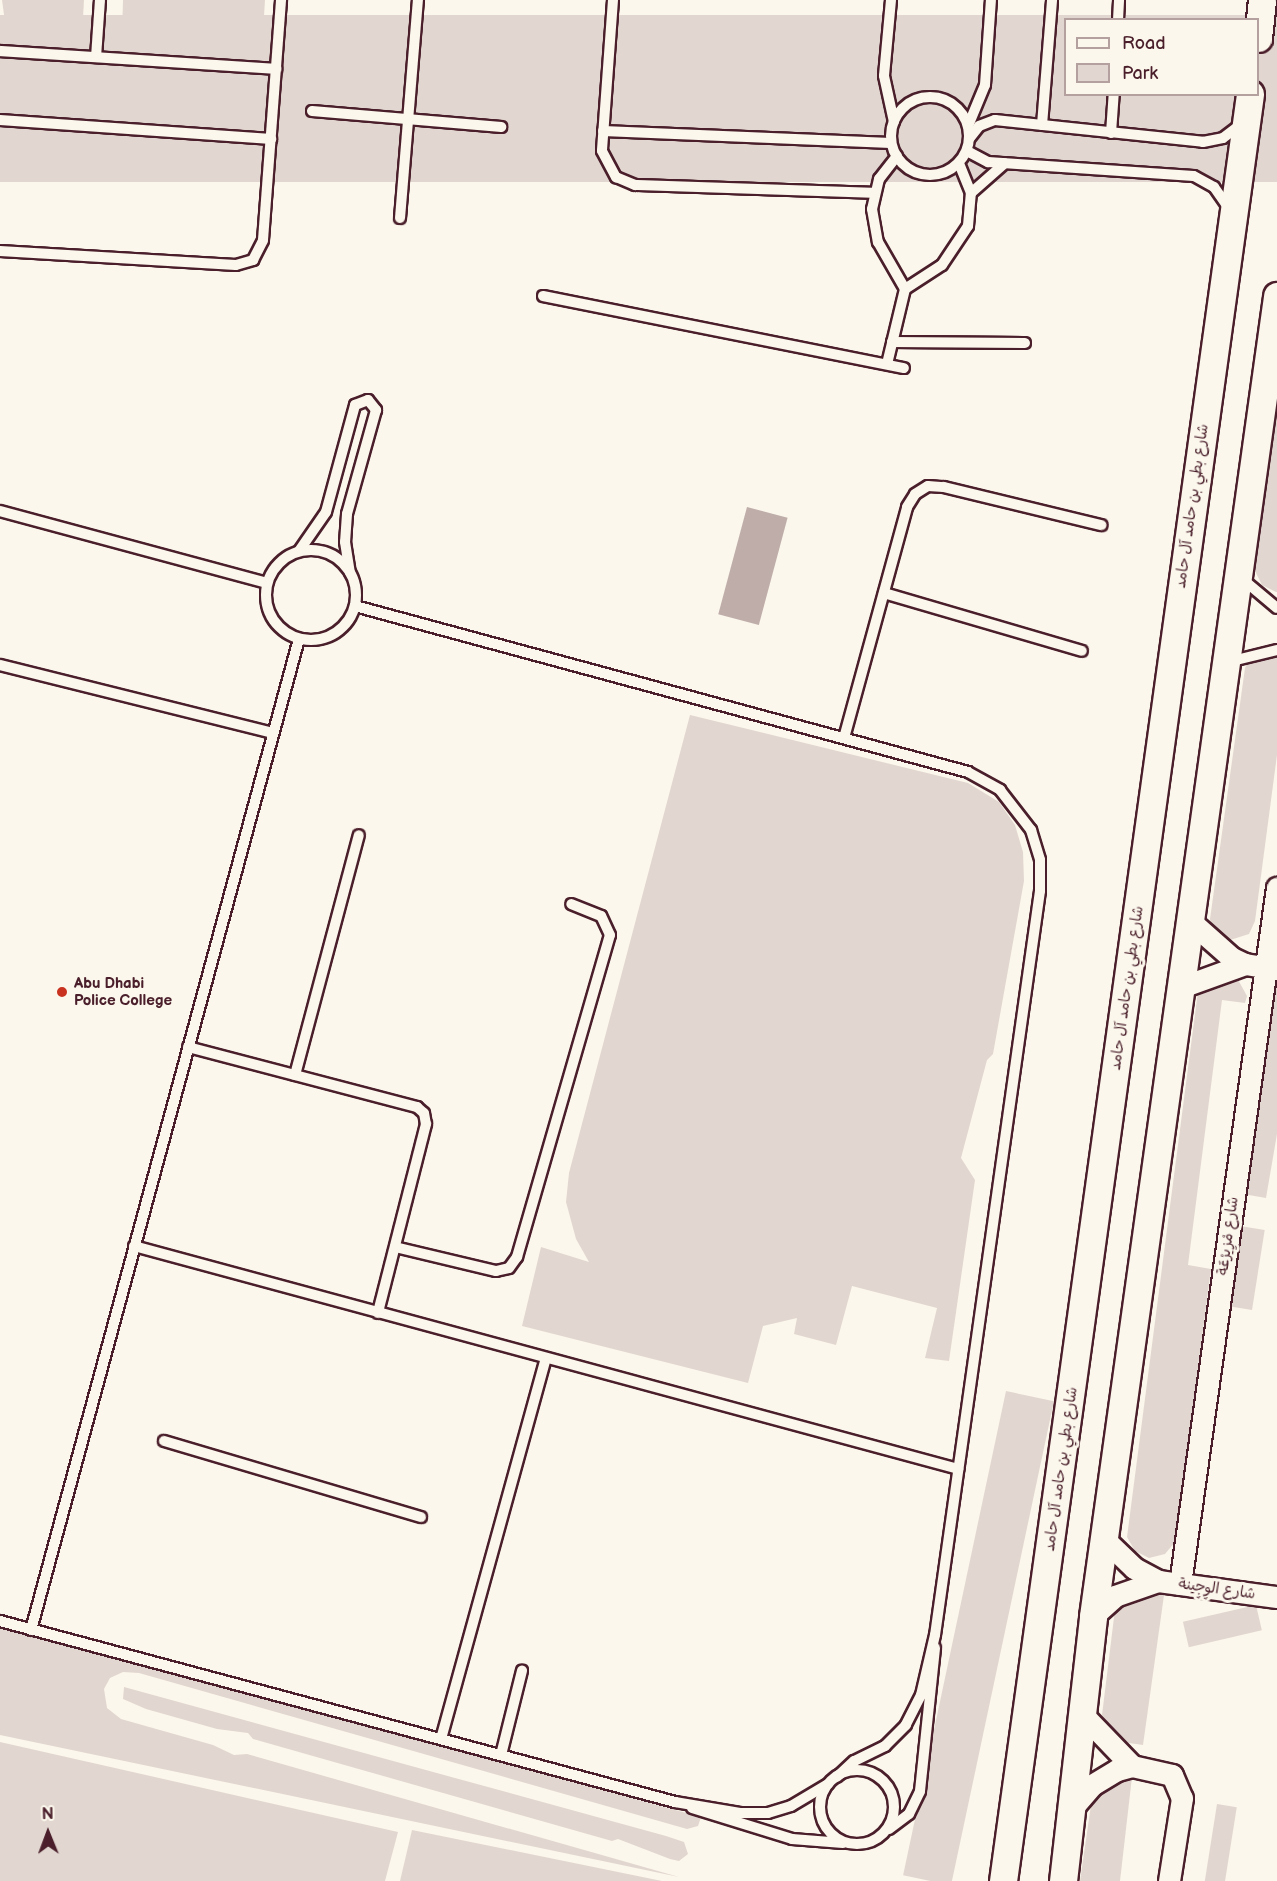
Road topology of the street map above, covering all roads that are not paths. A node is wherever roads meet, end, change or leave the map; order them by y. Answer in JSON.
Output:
{"nodes":[{"id":1,"x":100,"y":0,"type":"edge"},
{"id":2,"x":281,"y":0,"type":"edge"},
{"id":3,"x":418,"y":0,"type":"edge"},
{"id":4,"x":613,"y":0,"type":"edge"},
{"id":5,"x":891,"y":0,"type":"edge"},
{"id":6,"x":992,"y":0,"type":"edge"},
{"id":7,"x":1052,"y":0,"type":"edge"},
{"id":8,"x":1119,"y":0,"type":"edge"},
{"id":9,"x":1262,"y":0,"type":"edge"},
{"id":10,"x":1118,"y":18,"type":"edge"},
{"id":11,"x":1259,"y":23,"type":"edge"},
{"id":12,"x":0,"y":51,"type":"edge"},
{"id":13,"x":96,"y":57,"type":"junction"},
{"id":14,"x":276,"y":69,"type":"junction"},
{"id":15,"x":1114,"y":96,"type":"edge"},
{"id":16,"x":1248,"y":106,"type":"edge"},
{"id":17,"x":312,"y":111,"type":"dead end"},
{"id":18,"x":408,"y":119,"type":"junction"},
{"id":19,"x":0,"y":120,"type":"edge"},
{"id":20,"x":894,"y":122,"type":"junction"},
{"id":21,"x":1042,"y":125,"type":"junction"},
{"id":22,"x":968,"y":126,"type":"junction"},
{"id":23,"x":501,"y":127,"type":"dead end"},
{"id":24,"x":603,"y":131,"type":"junction"},
{"id":25,"x":1112,"y":133,"type":"junction"},
{"id":26,"x":271,"y":139,"type":"junction"},
{"id":27,"x":969,"y":139,"type":"junction"},
{"id":28,"x":891,"y":143,"type":"junction"},
{"id":29,"x":967,"y":151,"type":"junction"},
{"id":30,"x":897,"y":156,"type":"junction"},
{"id":31,"x":959,"y":163,"type":"junction"},
{"id":32,"x":1005,"y":163,"type":"junction"},
{"id":33,"x":874,"y":193,"type":"junction"},
{"id":34,"x":971,"y":193,"type":"junction"},
{"id":35,"x":1231,"y":216,"type":"junction"},
{"id":36,"x":400,"y":218,"type":"dead end"},
{"id":37,"x":0,"y":251,"type":"edge"},
{"id":38,"x":905,"y":289,"type":"junction"},
{"id":39,"x":543,"y":296,"type":"dead end"},
{"id":40,"x":1277,"y":296,"type":"edge"},
{"id":41,"x":892,"y":342,"type":"junction"},
{"id":42,"x":1025,"y":343,"type":"dead end"},
{"id":43,"x":887,"y":364,"type":"junction"},
{"id":44,"x":904,"y":368,"type":"dead end"},
{"id":45,"x":0,"y":511,"type":"edge"},
{"id":46,"x":1101,"y":525,"type":"dead end"},
{"id":47,"x":298,"y":551,"type":"junction"},
{"id":48,"x":350,"y":572,"type":"junction"},
{"id":49,"x":1238,"y":575,"type":"junction"},
{"id":50,"x":266,"y":583,"type":"junction"},
{"id":51,"x":884,"y":593,"type":"junction"},
{"id":52,"x":355,"y":606,"type":"junction"},
{"id":53,"x":1277,"y":608,"type":"edge"},
{"id":54,"x":299,"y":639,"type":"junction"},
{"id":55,"x":1083,"y":651,"type":"dead end"},
{"id":56,"x":1277,"y":651,"type":"edge"},
{"id":57,"x":1225,"y":663,"type":"junction"},
{"id":58,"x":0,"y":665,"type":"edge"},
{"id":59,"x":272,"y":733,"type":"junction"},
{"id":60,"x":844,"y":738,"type":"junction"},
{"id":61,"x":359,"y":835,"type":"dead end"},
{"id":62,"x":1277,"y":888,"type":"edge"},
{"id":63,"x":571,"y":904,"type":"dead end"},
{"id":64,"x":1190,"y":921,"type":"junction"},
{"id":65,"x":1263,"y":967,"type":"edge"},
{"id":66,"x":1179,"y":988,"type":"junction"},
{"id":67,"x":188,"y":1047,"type":"junction"},
{"id":68,"x":295,"y":1075,"type":"junction"},
{"id":69,"x":134,"y":1246,"type":"junction"},
{"id":70,"x":395,"y":1247,"type":"junction"},
{"id":71,"x":378,"y":1312,"type":"junction"},
{"id":72,"x":546,"y":1358,"type":"junction"},
{"id":73,"x":164,"y":1441,"type":"dead end"},
{"id":74,"x":958,"y":1469,"type":"junction"},
{"id":75,"x":421,"y":1517,"type":"dead end"},
{"id":76,"x":1104,"y":1539,"type":"junction"},
{"id":77,"x":1158,"y":1581,"type":"junction"},
{"id":78,"x":1180,"y":1584,"type":"junction"},
{"id":79,"x":1277,"y":1597,"type":"edge"},
{"id":80,"x":1093,"y":1616,"type":"junction"},
{"id":81,"x":0,"y":1621,"type":"edge"},
{"id":82,"x":31,"y":1630,"type":"junction"},
{"id":83,"x":935,"y":1635,"type":"junction"},
{"id":84,"x":522,"y":1671,"type":"dead end"},
{"id":85,"x":1082,"y":1714,"type":"junction"},
{"id":86,"x":441,"y":1739,"type":"junction"},
{"id":87,"x":501,"y":1755,"type":"junction"},
{"id":88,"x":1132,"y":1766,"type":"junction"},
{"id":89,"x":832,"y":1780,"type":"junction"},
{"id":90,"x":675,"y":1802,"type":"junction"},
{"id":91,"x":1073,"y":1808,"type":"junction"},
{"id":92,"x":886,"y":1831,"type":"junction"},
{"id":93,"x":848,"y":1844,"type":"junction"},
{"id":94,"x":1003,"y":1881,"type":"edge"},
{"id":95,"x":1063,"y":1881,"type":"edge"},
{"id":96,"x":1168,"y":1881,"type":"edge"}],
"edges":[{"from":1,"to":13,"type":"lane"},
{"from":2,"to":14,"type":"lane"},
{"from":3,"to":18,"type":"lane"},
{"from":4,"to":24,"type":"lane"},
{"from":5,"to":20,"type":"lane"},
{"from":6,"to":22,"type":"lane"},
{"from":7,"to":21,"type":"lane"},
{"from":8,"to":10,"type":"lane"},
{"from":9,"to":11,"type":"street"},
{"from":12,"to":13,"type":"lane"},
{"from":13,"to":14,"type":"lane"},
{"from":14,"to":26,"type":"lane"},
{"from":15,"to":25,"type":"lane"},
{"from":16,"to":25,"type":"lane"},
{"from":16,"to":35,"type":"street","name":"شارع بطي بن حامد آل حامد"},
{"from":17,"to":18,"type":"lane"},
{"from":18,"to":23,"type":"lane"},
{"from":18,"to":36,"type":"lane"},
{"from":19,"to":26,"type":"lane"},
{"from":20,"to":22,"type":"lane"},
{"from":20,"to":28,"type":"lane"},
{"from":21,"to":25,"type":"lane"},
{"from":21,"to":27,"type":"lane"},
{"from":22,"to":27,"type":"lane"},
{"from":24,"to":28,"type":"lane"},
{"from":24,"to":33,"type":"lane"},
{"from":26,"to":37,"type":"lane"},
{"from":27,"to":29,"type":"lane"},
{"from":28,"to":30,"type":"lane"},
{"from":29,"to":31,"type":"lane"},
{"from":29,"to":32,"type":"lane"},
{"from":30,"to":31,"type":"lane"},
{"from":30,"to":33,"type":"lane"},
{"from":31,"to":34,"type":"lane"},
{"from":32,"to":34,"type":"lane"},
{"from":32,"to":35,"type":"lane"},
{"from":33,"to":38,"type":"lane"},
{"from":34,"to":38,"type":"lane"},
{"from":35,"to":94,"type":"street","name":"شارع بطي بن حامد آل حامد"},
{"from":38,"to":41,"type":"lane"},
{"from":39,"to":43,"type":"lane"},
{"from":40,"to":49,"type":"street"},
{"from":41,"to":42,"type":"lane"},
{"from":41,"to":43,"type":"lane"},
{"from":43,"to":44,"type":"lane"},
{"from":45,"to":50,"type":"lane"},
{"from":46,"to":51,"type":"lane"},
{"from":47,"to":48,"type":"lane"},
{"from":47,"to":48,"type":"lane"},
{"from":47,"to":50,"type":"lane"},
{"from":48,"to":52,"type":"lane"},
{"from":49,"to":53,"type":"lane"},
{"from":49,"to":57,"type":"street"},
{"from":50,"to":54,"type":"lane"},
{"from":51,"to":55,"type":"lane"},
{"from":51,"to":60,"type":"lane"},
{"from":52,"to":54,"type":"lane"},
{"from":52,"to":60,"type":"lane"},
{"from":54,"to":59,"type":"lane"},
{"from":56,"to":57,"type":"lane"},
{"from":57,"to":64,"type":"street"},
{"from":58,"to":59,"type":"lane"},
{"from":59,"to":67,"type":"lane"},
{"from":60,"to":74,"type":"lane"},
{"from":61,"to":68,"type":"lane"},
{"from":62,"to":65,"type":"street","name":"شارع مْزِيرْعَة"},
{"from":63,"to":70,"type":"lane"},
{"from":64,"to":65,"type":"street"},
{"from":64,"to":66,"type":"street"},
{"from":65,"to":66,"type":"street"},
{"from":65,"to":78,"type":"street","name":"شارع مْزِيرْعَة"},
{"from":66,"to":76,"type":"street"},
{"from":67,"to":68,"type":"lane"},
{"from":67,"to":69,"type":"lane"},
{"from":68,"to":70,"type":"lane"},
{"from":69,"to":71,"type":"lane"},
{"from":69,"to":82,"type":"lane"},
{"from":70,"to":71,"type":"lane"},
{"from":71,"to":72,"type":"lane"},
{"from":72,"to":74,"type":"lane"},
{"from":72,"to":86,"type":"lane"},
{"from":73,"to":75,"type":"lane"},
{"from":74,"to":83,"type":"lane"},
{"from":76,"to":77,"type":"street","name":"شارع الوِجِينة"},
{"from":76,"to":80,"type":"street"},
{"from":77,"to":78,"type":"street","name":"شارع الوِجِينة"},
{"from":77,"to":80,"type":"street","name":"شارع الوِجِينة"},
{"from":78,"to":79,"type":"street","name":"شارع الوِجِينة"},
{"from":80,"to":85,"type":"street"},
{"from":81,"to":82,"type":"lane"},
{"from":82,"to":86,"type":"lane"},
{"from":83,"to":89,"type":"lane"},
{"from":83,"to":92,"type":"lane"},
{"from":84,"to":87,"type":"lane"},
{"from":85,"to":88,"type":"street"},
{"from":85,"to":91,"type":"street"},
{"from":86,"to":87,"type":"lane"},
{"from":87,"to":90,"type":"lane"},
{"from":88,"to":91,"type":"street"},
{"from":88,"to":96,"type":"street"},
{"from":89,"to":90,"type":"lane"},
{"from":89,"to":92,"type":"lane"},
{"from":89,"to":93,"type":"lane"},
{"from":90,"to":93,"type":"lane"},
{"from":91,"to":95,"type":"street"},
{"from":92,"to":93,"type":"lane"}]}
